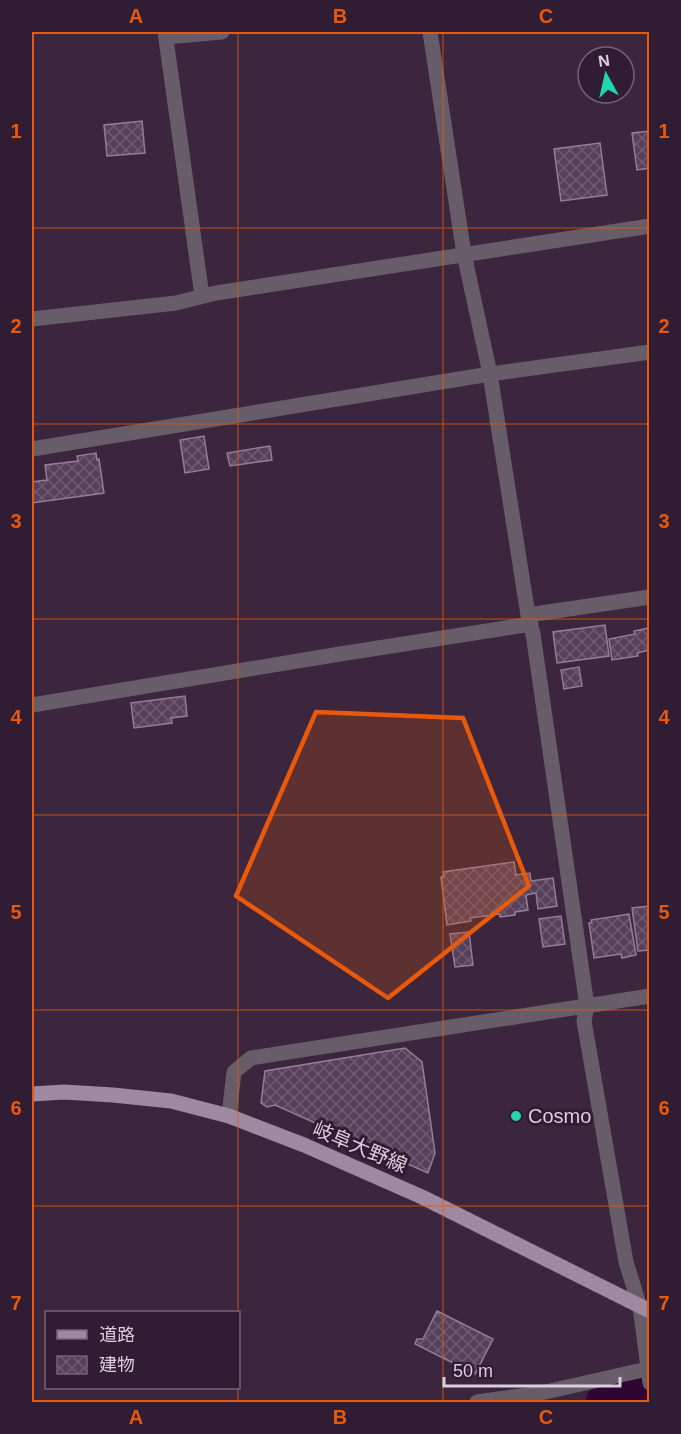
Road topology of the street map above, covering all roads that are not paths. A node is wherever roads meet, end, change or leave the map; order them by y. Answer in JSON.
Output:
{"nodes":[{"id":1,"x":222,"y":32,"type":"edge"},
{"id":2,"x":430,"y":32,"type":"edge"},
{"id":3,"x":166,"y":34,"type":"edge"},
{"id":4,"x":650,"y":226,"type":"edge"},
{"id":5,"x":464,"y":254,"type":"junction"},
{"id":6,"x":202,"y":296,"type":"junction"},
{"id":7,"x":32,"y":318,"type":"edge"},
{"id":8,"x":650,"y":352,"type":"edge"},
{"id":9,"x":490,"y":374,"type":"junction"},
{"id":10,"x":32,"y":449,"type":"edge"},
{"id":11,"x":650,"y":597,"type":"edge"},
{"id":12,"x":529,"y":620,"type":"junction"},
{"id":13,"x":32,"y":705,"type":"edge"},
{"id":14,"x":650,"y":996,"type":"edge"},
{"id":15,"x":587,"y":1006,"type":"junction"},
{"id":16,"x":32,"y":1094,"type":"edge"},
{"id":17,"x":229,"y":1116,"type":"junction"},
{"id":18,"x":645,"y":1309,"type":"edge"},
{"id":19,"x":649,"y":1378,"type":"edge"},
{"id":20,"x":477,"y":1402,"type":"edge"}],
"edges":[{"from":1,"to":3,"type":"street"},
{"from":2,"to":5,"type":"street"},
{"from":3,"to":6,"type":"street"},
{"from":4,"to":5,"type":"street"},
{"from":5,"to":6,"type":"street"},
{"from":5,"to":9,"type":"street"},
{"from":6,"to":7,"type":"street"},
{"from":8,"to":9,"type":"street"},
{"from":9,"to":10,"type":"street"},
{"from":9,"to":12,"type":"street"},
{"from":11,"to":12,"type":"street"},
{"from":12,"to":13,"type":"street"},
{"from":12,"to":15,"type":"street"},
{"from":14,"to":15,"type":"street"},
{"from":15,"to":17,"type":"street"},
{"from":15,"to":18,"type":"street"},
{"from":16,"to":17,"type":"main road","name":"岐阜大野線"},
{"from":17,"to":18,"type":"main road","name":"岐阜大野線"},
{"from":18,"to":19,"type":"street"},
{"from":19,"to":20,"type":"street"}]}
